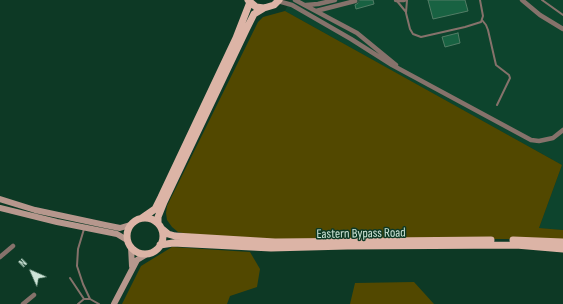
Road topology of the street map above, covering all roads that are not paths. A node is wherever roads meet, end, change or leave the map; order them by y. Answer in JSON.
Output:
{"nodes":[{"id":1,"x":295,"y":0,"type":"edge"},
{"id":2,"x":335,"y":0,"type":"edge"},
{"id":3,"x":396,"y":0,"type":"edge"},
{"id":4,"x":404,"y":0,"type":"edge"},
{"id":5,"x":408,"y":0,"type":"edge"},
{"id":6,"x":480,"y":0,"type":"edge"},
{"id":7,"x":522,"y":0,"type":"edge"},
{"id":8,"x":542,"y":0,"type":"edge"},
{"id":9,"x":249,"y":1,"type":"edge"},
{"id":10,"x":278,"y":1,"type":"edge"},
{"id":11,"x":355,"y":2,"type":"dead end"},
{"id":12,"x":306,"y":5,"type":"junction"},
{"id":13,"x":264,"y":8,"type":"junction"},
{"id":14,"x":316,"y":11,"type":"junction"},
{"id":15,"x":304,"y":12,"type":"junction"},
{"id":16,"x":406,"y":13,"type":"junction"},
{"id":17,"x":563,"y":16,"type":"edge"},
{"id":18,"x":482,"y":20,"type":"junction"},
{"id":19,"x":563,"y":29,"type":"edge"},
{"id":20,"x":401,"y":69,"type":"junction"},
{"id":21,"x":497,"y":105,"type":"dead end"},
{"id":22,"x":563,"y":130,"type":"edge"},
{"id":23,"x":0,"y":199,"type":"edge"},
{"id":24,"x":0,"y":208,"type":"edge"},
{"id":25,"x":35,"y":210,"type":"junction"},
{"id":26,"x":34,"y":217,"type":"junction"},
{"id":27,"x":142,"y":218,"type":"junction"},
{"id":28,"x":158,"y":223,"type":"junction"},
{"id":29,"x":130,"y":225,"type":"junction"},
{"id":30,"x":84,"y":228,"type":"junction"},
{"id":31,"x":162,"y":230,"type":"junction"},
{"id":32,"x":127,"y":240,"type":"junction"},
{"id":33,"x":563,"y":242,"type":"edge"},
{"id":34,"x":160,"y":245,"type":"junction"},
{"id":35,"x":13,"y":246,"type":"dead end"},
{"id":36,"x":131,"y":248,"type":"junction"},
{"id":37,"x":563,"y":249,"type":"edge"},
{"id":38,"x":148,"y":254,"type":"junction"},
{"id":39,"x":0,"y":257,"type":"edge"},
{"id":40,"x":132,"y":268,"type":"junction"},
{"id":41,"x":70,"y":278,"type":"dead end"},
{"id":42,"x":34,"y":295,"type":"dead end"},
{"id":43,"x":84,"y":299,"type":"junction"},
{"id":44,"x":90,"y":299,"type":"junction"},
{"id":45,"x":94,"y":303,"type":"edge"},
{"id":46,"x":23,"y":304,"type":"edge"},
{"id":47,"x":78,"y":304,"type":"edge"},
{"id":48,"x":99,"y":304,"type":"edge"},
{"id":49,"x":114,"y":304,"type":"edge"}],
"edges":[{"from":1,"to":12,"type":"street"},
{"from":2,"to":12,"type":"street"},
{"from":3,"to":4,"type":"street"},
{"from":3,"to":16,"type":"lane"},
{"from":5,"to":16,"type":"lane"},
{"from":6,"to":18,"type":"lane"},
{"from":7,"to":19,"type":"street"},
{"from":8,"to":17,"type":"lane"},
{"from":9,"to":13,"type":"main road"},
{"from":9,"to":27,"type":"main road"},
{"from":10,"to":13,"type":"main road"},
{"from":10,"to":15,"type":"street"},
{"from":11,"to":14,"type":"street"},
{"from":12,"to":14,"type":"street"},
{"from":13,"to":28,"type":"main road"},
{"from":14,"to":15,"type":"street"},
{"from":14,"to":20,"type":"street"},
{"from":15,"to":20,"type":"street"},
{"from":16,"to":18,"type":"lane"},
{"from":18,"to":21,"type":"lane"},
{"from":20,"to":22,"type":"street"},
{"from":23,"to":25,"type":"street"},
{"from":24,"to":26,"type":"street"},
{"from":25,"to":26,"type":"street"},
{"from":25,"to":29,"type":"street"},
{"from":26,"to":30,"type":"street"},
{"from":27,"to":28,"type":"main road"},
{"from":27,"to":29,"type":"main road"},
{"from":28,"to":31,"type":"main road"},
{"from":29,"to":32,"type":"main road"},
{"from":30,"to":32,"type":"street"},
{"from":30,"to":44,"type":"lane"},
{"from":31,"to":33,"type":"main road","name":"Eastern Bypass Road"},
{"from":31,"to":34,"type":"main road"},
{"from":32,"to":36,"type":"main road"},
{"from":34,"to":37,"type":"main road","name":"Eastern Bypass Road"},
{"from":34,"to":38,"type":"main road"},
{"from":35,"to":39,"type":"street"},
{"from":36,"to":38,"type":"main road"},
{"from":36,"to":40,"type":"street"},
{"from":38,"to":40,"type":"street"},
{"from":40,"to":49,"type":"street"},
{"from":41,"to":43,"type":"lane"},
{"from":42,"to":46,"type":"street"},
{"from":43,"to":44,"type":"lane"},
{"from":43,"to":47,"type":"lane"},
{"from":44,"to":45,"type":"lane"},
{"from":45,"to":48,"type":"lane"}]}
